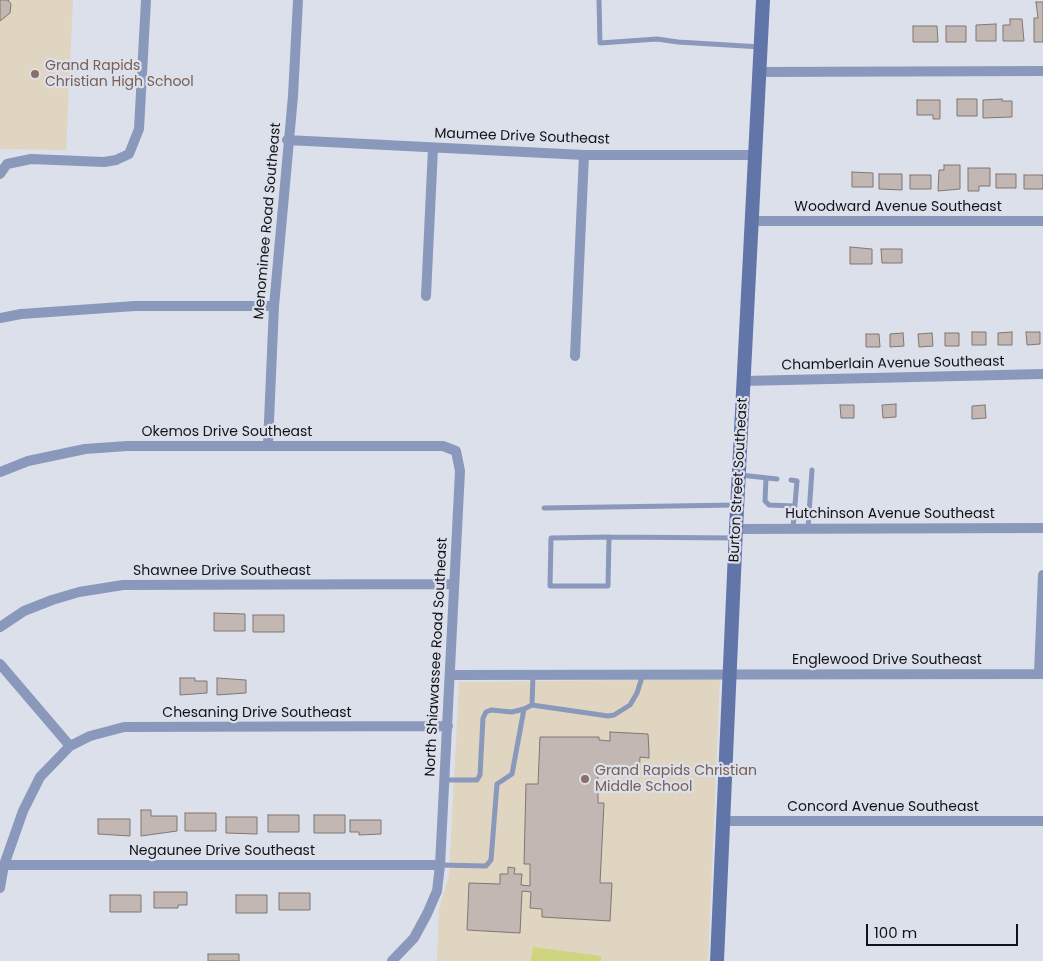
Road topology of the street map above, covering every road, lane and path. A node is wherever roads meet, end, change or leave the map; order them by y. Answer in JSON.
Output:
{"nodes":[{"id":1,"x":146,"y":0,"type":"edge"},
{"id":2,"x":298,"y":0,"type":"edge"},
{"id":3,"x":599,"y":0,"type":"edge"},
{"id":4,"x":764,"y":0,"type":"edge"},
{"id":5,"x":761,"y":47,"type":"junction"},
{"id":6,"x":1043,"y":71,"type":"edge"},
{"id":7,"x":760,"y":72,"type":"junction"},
{"id":8,"x":287,"y":140,"type":"junction"},
{"id":9,"x":434,"y":148,"type":"junction"},
{"id":10,"x":584,"y":155,"type":"junction"},
{"id":11,"x":756,"y":155,"type":"junction"},
{"id":12,"x":0,"y":174,"type":"edge"},
{"id":13,"x":753,"y":220,"type":"junction"},
{"id":14,"x":1043,"y":221,"type":"edge"},
{"id":15,"x":426,"y":296,"type":"dead end"},
{"id":16,"x":274,"y":306,"type":"junction"},
{"id":17,"x":0,"y":318,"type":"edge"},
{"id":18,"x":575,"y":356,"type":"dead end"},
{"id":19,"x":1043,"y":374,"type":"edge"},
{"id":20,"x":744,"y":381,"type":"junction"},
{"id":21,"x":268,"y":444,"type":"junction"},
{"id":22,"x":456,"y":451,"type":"joint"},
{"id":23,"x":812,"y":470,"type":"dead end"},
{"id":24,"x":0,"y":472,"type":"edge"},
{"id":25,"x":739,"y":475,"type":"junction"},
{"id":26,"x":766,"y":478,"type":"junction"},
{"id":27,"x":776,"y":479,"type":"dead end"},
{"id":28,"x":794,"y":480,"type":"dead end"},
{"id":29,"x":737,"y":505,"type":"junction"},
{"id":30,"x":795,"y":506,"type":"junction"},
{"id":31,"x":544,"y":508,"type":"dead end"},
{"id":32,"x":793,"y":528,"type":"junction"},
{"id":33,"x":808,"y":528,"type":"junction"},
{"id":34,"x":1043,"y":528,"type":"edge"},
{"id":35,"x":736,"y":533,"type":"junction"},
{"id":36,"x":609,"y":537,"type":"junction"},
{"id":37,"x":1043,"y":576,"type":"edge"},
{"id":38,"x":454,"y":584,"type":"junction"},
{"id":39,"x":0,"y":627,"type":"edge"},
{"id":40,"x":0,"y":664,"type":"edge"},
{"id":41,"x":533,"y":674,"type":"junction"},
{"id":42,"x":643,"y":674,"type":"junction"},
{"id":43,"x":730,"y":674,"type":"junction"},
{"id":44,"x":1041,"y":674,"type":"edge"},
{"id":45,"x":450,"y":675,"type":"junction"},
{"id":46,"x":532,"y":705,"type":"junction"},
{"id":47,"x":524,"y":709,"type":"junction"},
{"id":48,"x":448,"y":726,"type":"junction"},
{"id":49,"x":70,"y":746,"type":"junction"},
{"id":50,"x":445,"y":780,"type":"junction"},
{"id":51,"x":723,"y":821,"type":"junction"},
{"id":52,"x":1043,"y":821,"type":"edge"},
{"id":53,"x":4,"y":865,"type":"junction"},
{"id":54,"x":440,"y":865,"type":"junction"},
{"id":55,"x":0,"y":888,"type":"edge"},
{"id":56,"x":392,"y":961,"type":"edge"},
{"id":57,"x":717,"y":961,"type":"edge"}],
"edges":[{"from":1,"to":12,"type":"street"},
{"from":2,"to":8,"type":"street","name":"Menominee Road Southeast"},
{"from":3,"to":5,"type":"lane"},
{"from":4,"to":5,"type":"main road","name":"Burton Street Southeast"},
{"from":5,"to":7,"type":"main road","name":"Burton Street Southeast"},
{"from":6,"to":7,"type":"street"},
{"from":7,"to":11,"type":"main road","name":"Burton Street Southeast"},
{"from":8,"to":9,"type":"street","name":"Maumee Drive Southeast"},
{"from":8,"to":16,"type":"street","name":"Menominee Road Southeast"},
{"from":9,"to":10,"type":"street","name":"Maumee Drive Southeast"},
{"from":9,"to":15,"type":"street"},
{"from":10,"to":11,"type":"street","name":"Maumee Drive Southeast"},
{"from":10,"to":18,"type":"street"},
{"from":11,"to":13,"type":"main road","name":"Burton Street Southeast"},
{"from":13,"to":14,"type":"street","name":"Woodward Avenue Southeast"},
{"from":13,"to":20,"type":"main road","name":"Burton Street Southeast"},
{"from":16,"to":17,"type":"street"},
{"from":16,"to":21,"type":"street","name":"Menominee Road Southeast"},
{"from":19,"to":20,"type":"street","name":"Chamberlain Avenue Southeast"},
{"from":20,"to":25,"type":"main road","name":"Burton Street Southeast"},
{"from":21,"to":22,"type":"street","name":"Okemos Drive Southeast"},
{"from":21,"to":24,"type":"street","name":"Okemos Drive Southeast"},
{"from":22,"to":38,"type":"street","name":"North Shiawassee Road Southeast"},
{"from":23,"to":33,"type":"lane"},
{"from":25,"to":26,"type":"lane"},
{"from":25,"to":29,"type":"main road","name":"Burton Street Southeast"},
{"from":26,"to":27,"type":"lane"},
{"from":26,"to":30,"type":"lane"},
{"from":28,"to":30,"type":"lane"},
{"from":29,"to":31,"type":"lane"},
{"from":29,"to":35,"type":"main road","name":"Burton Street Southeast"},
{"from":30,"to":32,"type":"lane"},
{"from":32,"to":33,"type":"street","name":"Hutchinson Avenue Southeast"},
{"from":32,"to":35,"type":"street","name":"Hutchinson Avenue Southeast"},
{"from":33,"to":34,"type":"street","name":"Hutchinson Avenue Southeast"},
{"from":35,"to":36,"type":"lane"},
{"from":35,"to":43,"type":"main road","name":"Burton Street Southeast"},
{"from":36,"to":36,"type":"lane"},
{"from":37,"to":44,"type":"street"},
{"from":38,"to":39,"type":"street","name":"Shawnee Drive Southeast"},
{"from":38,"to":45,"type":"street","name":"North Shiawassee Road Southeast"},
{"from":40,"to":49,"type":"street"},
{"from":41,"to":42,"type":"street"},
{"from":41,"to":45,"type":"street"},
{"from":41,"to":46,"type":"lane"},
{"from":42,"to":43,"type":"street"},
{"from":42,"to":46,"type":"lane"},
{"from":43,"to":44,"type":"street","name":"Englewood Drive Southeast"},
{"from":43,"to":51,"type":"main road","name":"Burton Street Southeast"},
{"from":45,"to":48,"type":"street","name":"North Shiawassee Road Southeast"},
{"from":46,"to":47,"type":"lane"},
{"from":47,"to":50,"type":"lane"},
{"from":47,"to":54,"type":"lane"},
{"from":48,"to":49,"type":"street","name":"Chesaning Drive Southeast"},
{"from":48,"to":50,"type":"street","name":"North Shiawassee Road Southeast"},
{"from":49,"to":53,"type":"street"},
{"from":50,"to":54,"type":"street","name":"North Shiawassee Road Southeast"},
{"from":51,"to":52,"type":"street","name":"Concord Avenue Southeast"},
{"from":51,"to":57,"type":"main road","name":"Burton Street Southeast"},
{"from":53,"to":54,"type":"street","name":"Negaunee Drive Southeast"},
{"from":53,"to":55,"type":"street"},
{"from":54,"to":56,"type":"street","name":"North Shiawassee Road Southeast"}]}
